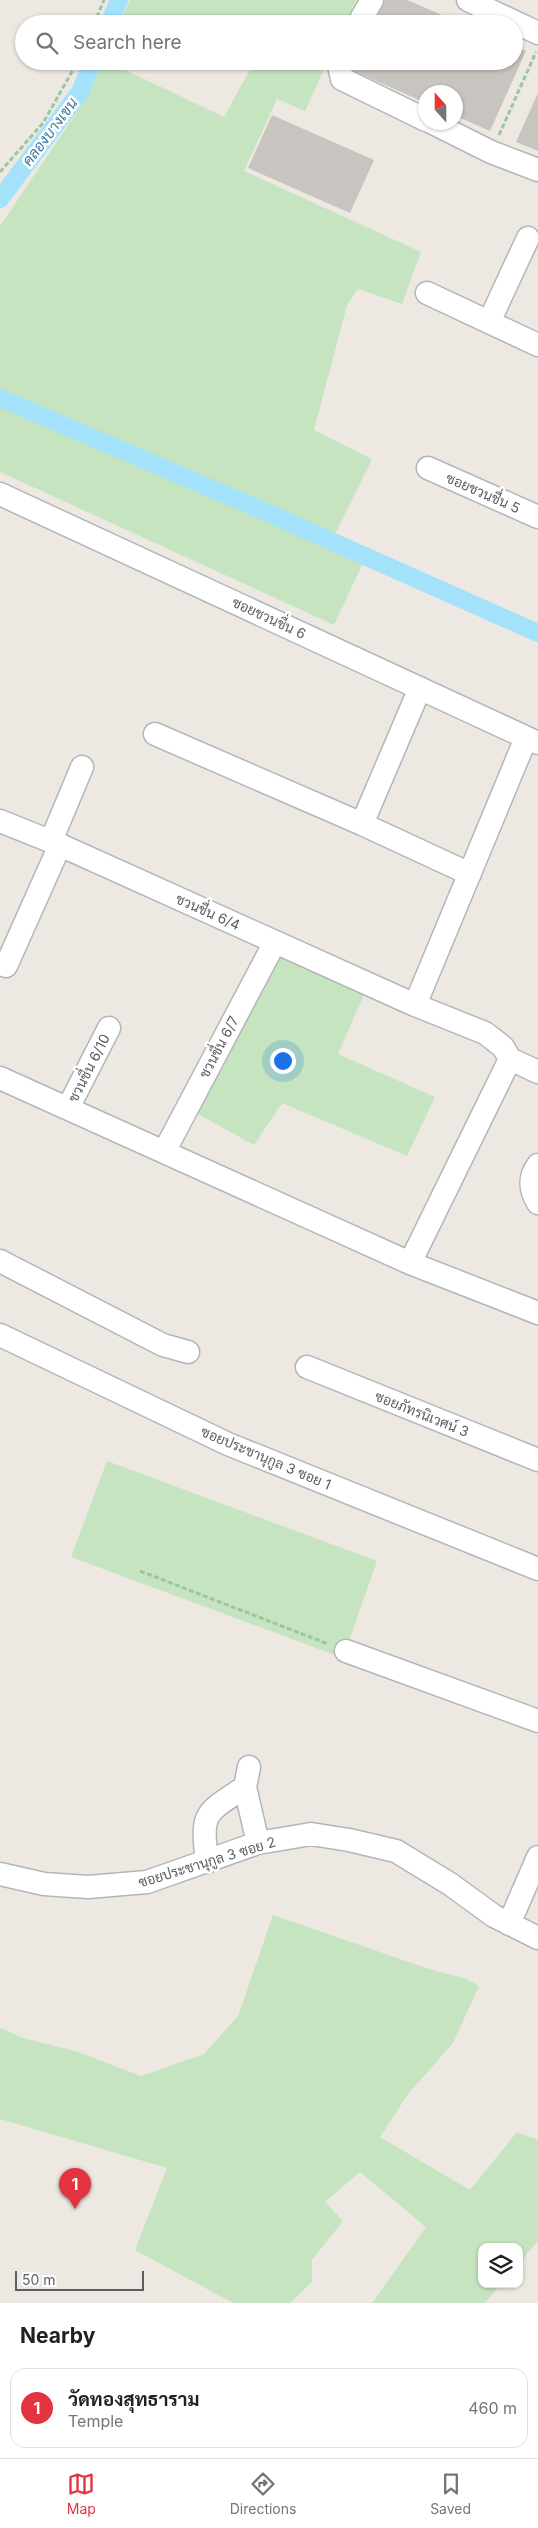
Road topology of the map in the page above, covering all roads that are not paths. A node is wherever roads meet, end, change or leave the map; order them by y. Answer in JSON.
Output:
{"nodes":[{"id":1,"x":372,"y":0,"type":"edge"},
{"id":2,"x":468,"y":0,"type":"edge"},
{"id":3,"x":363,"y":15,"type":"edge"},
{"id":4,"x":500,"y":15,"type":"edge"},
{"id":5,"x":523,"y":26,"type":"edge"},
{"id":6,"x":538,"y":33,"type":"edge"},
{"id":7,"x":340,"y":70,"type":"edge"},
{"id":8,"x":418,"y":116,"type":"edge"},
{"id":9,"x":447,"y":130,"type":"edge"},
{"id":10,"x":538,"y":170,"type":"edge"},
{"id":11,"x":528,"y":238,"type":"dead end"},
{"id":12,"x":427,"y":293,"type":"dead end"},
{"id":13,"x":489,"y":322,"type":"junction"},
{"id":14,"x":538,"y":345,"type":"edge"},
{"id":15,"x":428,"y":468,"type":"dead end"},
{"id":16,"x":0,"y":494,"type":"edge"},
{"id":17,"x":538,"y":517,"type":"edge"},
{"id":18,"x":420,"y":688,"type":"junction"},
{"id":19,"x":155,"y":734,"type":"dead end"},
{"id":20,"x":532,"y":740,"type":"edge"},
{"id":21,"x":82,"y":768,"type":"dead end"},
{"id":22,"x":0,"y":821,"type":"edge"},
{"id":23,"x":362,"y":824,"type":"junction"},
{"id":24,"x":55,"y":843,"type":"junction"},
{"id":25,"x":470,"y":874,"type":"junction"},
{"id":26,"x":275,"y":942,"type":"junction"},
{"id":27,"x":6,"y":966,"type":"dead end"},
{"id":28,"x":415,"y":1005,"type":"junction"},
{"id":29,"x":109,"y":1028,"type":"dead end"},
{"id":30,"x":510,"y":1059,"type":"junction"},
{"id":31,"x":538,"y":1072,"type":"edge"},
{"id":32,"x":0,"y":1078,"type":"edge"},
{"id":33,"x":68,"y":1108,"type":"junction"},
{"id":34,"x":164,"y":1152,"type":"junction"},
{"id":35,"x":538,"y":1164,"type":"edge"},
{"id":36,"x":538,"y":1203,"type":"edge"},
{"id":37,"x":0,"y":1261,"type":"edge"},
{"id":38,"x":410,"y":1263,"type":"junction"},
{"id":39,"x":538,"y":1313,"type":"edge"},
{"id":40,"x":0,"y":1335,"type":"edge"},
{"id":41,"x":188,"y":1352,"type":"dead end"},
{"id":42,"x":307,"y":1367,"type":"dead end"},
{"id":43,"x":538,"y":1460,"type":"edge"},
{"id":44,"x":538,"y":1569,"type":"edge"},
{"id":45,"x":346,"y":1651,"type":"road end"},
{"id":46,"x":538,"y":1721,"type":"edge"},
{"id":47,"x":258,"y":1844,"type":"junction"},
{"id":48,"x":538,"y":1857,"type":"edge"},
{"id":49,"x":207,"y":1862,"type":"junction"},
{"id":50,"x":0,"y":1874,"type":"edge"},
{"id":51,"x":509,"y":1924,"type":"junction"},
{"id":52,"x":538,"y":1938,"type":"edge"}],
"edges":[{"from":1,"to":3,"type":"street"},
{"from":2,"to":4,"type":"street"},
{"from":5,"to":6,"type":"street"},
{"from":7,"to":8,"type":"street"},
{"from":9,"to":10,"type":"street"},
{"from":11,"to":13,"type":"street"},
{"from":12,"to":13,"type":"street"},
{"from":13,"to":14,"type":"street"},
{"from":15,"to":17,"type":"street","name":"ซอยชวนชื่น 5"},
{"from":16,"to":18,"type":"street","name":"ซอยชวนชื่น 6"},
{"from":18,"to":20,"type":"street","name":"ซอยชวนชื่น 6"},
{"from":18,"to":23,"type":"street"},
{"from":19,"to":23,"type":"street"},
{"from":20,"to":25,"type":"street"},
{"from":21,"to":24,"type":"street"},
{"from":22,"to":24,"type":"street","name":"ชวนชื่น 6/4"},
{"from":23,"to":25,"type":"street"},
{"from":24,"to":26,"type":"street","name":"ชวนชื่น 6/4"},
{"from":24,"to":27,"type":"street"},
{"from":25,"to":28,"type":"street"},
{"from":26,"to":28,"type":"street","name":"ชวนชื่น 6/4"},
{"from":26,"to":34,"type":"street","name":"ชวนชื่น 6/7"},
{"from":28,"to":30,"type":"street","name":"ชวนชื่น 6/4"},
{"from":29,"to":33,"type":"street","name":"ชวนชื่น 6/10"},
{"from":30,"to":31,"type":"street"},
{"from":30,"to":38,"type":"street"},
{"from":32,"to":33,"type":"street"},
{"from":33,"to":34,"type":"street"},
{"from":34,"to":38,"type":"street"},
{"from":35,"to":36,"type":"street"},
{"from":37,"to":41,"type":"street"},
{"from":38,"to":39,"type":"street"},
{"from":40,"to":44,"type":"street","name":"ซอยประชานุกูล 3 ซอย 1"},
{"from":42,"to":43,"type":"street","name":"ซอยภัทรนิเวศน์ 3"},
{"from":45,"to":46,"type":"street"},
{"from":47,"to":49,"type":"street","name":"ซอยประชานุกูล 3 ซอย 2"},
{"from":47,"to":49,"type":"street"},
{"from":47,"to":51,"type":"street","name":"ซอยประชานุกูล 3 ซอย 2"},
{"from":48,"to":51,"type":"street"},
{"from":49,"to":50,"type":"street","name":"ซอยประชานุกูล 3 ซอย 2"},
{"from":51,"to":52,"type":"street","name":"ซอยประชานุกูล 3 ซอย 2"}]}
